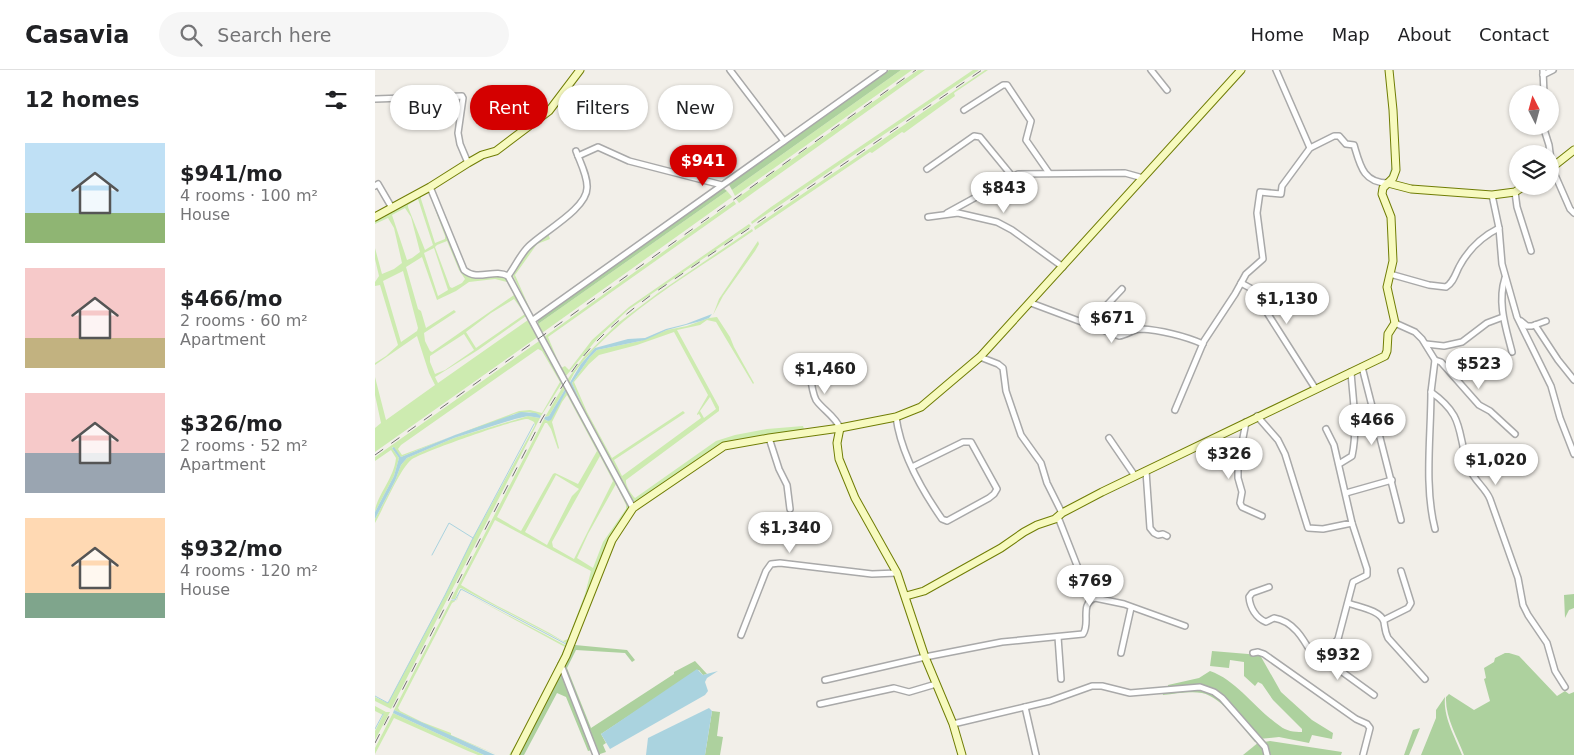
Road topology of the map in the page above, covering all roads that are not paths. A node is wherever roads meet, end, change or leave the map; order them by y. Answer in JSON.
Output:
{"nodes":[{"id":1,"x":580,"y":70,"type":"edge"},
{"id":2,"x":730,"y":70,"type":"edge"},
{"id":3,"x":884,"y":70,"type":"edge"},
{"id":4,"x":1151,"y":70,"type":"edge"},
{"id":5,"x":1241,"y":70,"type":"edge"},
{"id":6,"x":1276,"y":70,"type":"edge"},
{"id":7,"x":1389,"y":70,"type":"edge"},
{"id":8,"x":1553,"y":70,"type":"edge"},
{"id":9,"x":1543,"y":72,"type":"edge"},
{"id":10,"x":1544,"y":85,"type":"edge"},
{"id":11,"x":1167,"y":90,"type":"dead end"},
{"id":12,"x":375,"y":99,"type":"edge"},
{"id":13,"x":964,"y":110,"type":"dead end"},
{"id":14,"x":784,"y":141,"type":"junction"},
{"id":15,"x":1310,"y":148,"type":"junction"},
{"id":16,"x":1574,"y":150,"type":"edge"},
{"id":17,"x":1559,"y":162,"type":"edge"},
{"id":18,"x":468,"y":163,"type":"junction"},
{"id":19,"x":927,"y":169,"type":"dead end"},
{"id":20,"x":1049,"y":173,"type":"junction"},
{"id":21,"x":1012,"y":176,"type":"junction"},
{"id":22,"x":1143,"y":178,"type":"junction"},
{"id":23,"x":1388,"y":183,"type":"junction"},
{"id":24,"x":723,"y":185,"type":"junction"},
{"id":25,"x":1559,"y":185,"type":"edge"},
{"id":26,"x":375,"y":186,"type":"edge"},
{"id":27,"x":430,"y":187,"type":"junction"},
{"id":28,"x":1509,"y":193,"type":"edge"},
{"id":29,"x":1493,"y":195,"type":"junction"},
{"id":30,"x":1515,"y":195,"type":"edge"},
{"id":31,"x":392,"y":208,"type":"junction"},
{"id":32,"x":947,"y":213,"type":"junction"},
{"id":33,"x":1574,"y":213,"type":"edge"},
{"id":34,"x":375,"y":217,"type":"edge"},
{"id":35,"x":928,"y":217,"type":"dead end"},
{"id":36,"x":1499,"y":228,"type":"junction"},
{"id":37,"x":1531,"y":251,"type":"dead end"},
{"id":38,"x":1063,"y":266,"type":"junction"},
{"id":39,"x":1390,"y":274,"type":"junction"},
{"id":40,"x":509,"y":276,"type":"junction"},
{"id":41,"x":1505,"y":278,"type":"junction"},
{"id":42,"x":1241,"y":284,"type":"junction"},
{"id":43,"x":1122,"y":289,"type":"dead end"},
{"id":44,"x":1031,"y":302,"type":"junction"},
{"id":45,"x":1503,"y":317,"type":"junction"},
{"id":46,"x":1517,"y":317,"type":"junction"},
{"id":47,"x":533,"y":320,"type":"junction"},
{"id":48,"x":1546,"y":321,"type":"dead end"},
{"id":49,"x":1395,"y":323,"type":"junction"},
{"id":50,"x":1088,"y":325,"type":"junction"},
{"id":51,"x":1535,"y":325,"type":"junction"},
{"id":52,"x":1203,"y":344,"type":"junction"},
{"id":53,"x":1426,"y":344,"type":"junction"},
{"id":54,"x":1512,"y":352,"type":"dead end"},
{"id":55,"x":979,"y":357,"type":"junction"},
{"id":56,"x":808,"y":359,"type":"dead end"},
{"id":57,"x":1435,"y":360,"type":"junction"},
{"id":58,"x":1361,"y":367,"type":"junction"},
{"id":59,"x":1351,"y":372,"type":"junction"},
{"id":60,"x":1574,"y":380,"type":"edge"},
{"id":61,"x":1315,"y":388,"type":"junction"},
{"id":62,"x":1431,"y":392,"type":"junction"},
{"id":63,"x":1175,"y":410,"type":"dead end"},
{"id":64,"x":1257,"y":416,"type":"junction"},
{"id":65,"x":896,"y":417,"type":"junction"},
{"id":66,"x":1246,"y":422,"type":"junction"},
{"id":67,"x":840,"y":428,"type":"junction"},
{"id":68,"x":1326,"y":429,"type":"dead end"},
{"id":69,"x":1515,"y":434,"type":"dead end"},
{"id":70,"x":769,"y":438,"type":"junction"},
{"id":71,"x":1109,"y":438,"type":"dead end"},
{"id":72,"x":1574,"y":454,"type":"edge"},
{"id":73,"x":1339,"y":464,"type":"junction"},
{"id":74,"x":912,"y":467,"type":"junction"},
{"id":75,"x":1146,"y":471,"type":"junction"},
{"id":76,"x":1135,"y":476,"type":"junction"},
{"id":77,"x":1392,"y":480,"type":"junction"},
{"id":78,"x":1346,"y":493,"type":"junction"},
{"id":79,"x":633,"y":508,"type":"junction"},
{"id":80,"x":791,"y":509,"type":"dead end"},
{"id":81,"x":1060,"y":515,"type":"junction"},
{"id":82,"x":1262,"y":516,"type":"dead end"},
{"id":83,"x":1401,"y":520,"type":"dead end"},
{"id":84,"x":1352,"y":522,"type":"junction"},
{"id":85,"x":1435,"y":529,"type":"dead end"},
{"id":86,"x":1167,"y":536,"type":"dead end"},
{"id":87,"x":1401,"y":571,"type":"dead end"},
{"id":88,"x":897,"y":573,"type":"junction"},
{"id":89,"x":1269,"y":587,"type":"dead end"},
{"id":90,"x":906,"y":596,"type":"junction"},
{"id":91,"x":1095,"y":598,"type":"junction"},
{"id":92,"x":1348,"y":603,"type":"junction"},
{"id":93,"x":1131,"y":608,"type":"junction"},
{"id":94,"x":1384,"y":620,"type":"junction"},
{"id":95,"x":1185,"y":626,"type":"dead end"},
{"id":96,"x":741,"y":636,"type":"dead end"},
{"id":97,"x":1058,"y":637,"type":"junction"},
{"id":98,"x":1121,"y":653,"type":"dead end"},
{"id":99,"x":1253,"y":653,"type":"dead end"},
{"id":100,"x":925,"y":656,"type":"junction"},
{"id":101,"x":1313,"y":656,"type":"junction"},
{"id":102,"x":561,"y":666,"type":"junction"},
{"id":103,"x":1425,"y":678,"type":"dead end"},
{"id":104,"x":825,"y":680,"type":"dead end"},
{"id":105,"x":1061,"y":680,"type":"dead end"},
{"id":106,"x":936,"y":684,"type":"junction"},
{"id":107,"x":1565,"y":688,"type":"dead end"},
{"id":108,"x":1374,"y":695,"type":"dead end"},
{"id":109,"x":820,"y":704,"type":"dead end"},
{"id":110,"x":1025,"y":708,"type":"junction"},
{"id":111,"x":953,"y":724,"type":"junction"},
{"id":112,"x":515,"y":755,"type":"edge"},
{"id":113,"x":596,"y":755,"type":"edge"},
{"id":114,"x":962,"y":755,"type":"edge"},
{"id":115,"x":1036,"y":755,"type":"edge"},
{"id":116,"x":1267,"y":755,"type":"edge"},
{"id":117,"x":1363,"y":755,"type":"edge"}],
"edges":[{"from":1,"to":18,"type":"street"},
{"from":2,"to":14,"type":"street"},
{"from":3,"to":14,"type":"street"},
{"from":4,"to":11,"type":"street"},
{"from":5,"to":22,"type":"street"},
{"from":6,"to":15,"type":"street"},
{"from":7,"to":23,"type":"street"},
{"from":8,"to":9,"type":"street"},
{"from":9,"to":10,"type":"street"},
{"from":12,"to":18,"type":"street"},
{"from":13,"to":20,"type":"street"},
{"from":14,"to":24,"type":"street"},
{"from":15,"to":23,"type":"street"},
{"from":15,"to":42,"type":"street"},
{"from":16,"to":17,"type":"street"},
{"from":18,"to":27,"type":"street"},
{"from":19,"to":21,"type":"street"},
{"from":20,"to":21,"type":"street"},
{"from":20,"to":22,"type":"street"},
{"from":21,"to":32,"type":"street"},
{"from":22,"to":38,"type":"street"},
{"from":23,"to":29,"type":"street"},
{"from":23,"to":39,"type":"street"},
{"from":24,"to":40,"type":"street"},
{"from":24,"to":47,"type":"street"},
{"from":25,"to":33,"type":"street"},
{"from":26,"to":31,"type":"street"},
{"from":27,"to":31,"type":"street"},
{"from":27,"to":40,"type":"street"},
{"from":28,"to":29,"type":"street"},
{"from":29,"to":36,"type":"street"},
{"from":30,"to":37,"type":"street"},
{"from":31,"to":34,"type":"street"},
{"from":32,"to":35,"type":"street"},
{"from":32,"to":38,"type":"street"},
{"from":36,"to":39,"type":"street"},
{"from":36,"to":41,"type":"street"},
{"from":38,"to":44,"type":"street"},
{"from":39,"to":49,"type":"street"},
{"from":40,"to":47,"type":"street"},
{"from":41,"to":45,"type":"street"},
{"from":41,"to":46,"type":"street"},
{"from":42,"to":52,"type":"street"},
{"from":42,"to":61,"type":"street"},
{"from":43,"to":50,"type":"street"},
{"from":44,"to":50,"type":"street"},
{"from":44,"to":55,"type":"street"},
{"from":45,"to":53,"type":"street"},
{"from":45,"to":54,"type":"street"},
{"from":46,"to":51,"type":"street"},
{"from":46,"to":72,"type":"street"},
{"from":47,"to":79,"type":"street"},
{"from":48,"to":51,"type":"street"},
{"from":49,"to":53,"type":"street"},
{"from":49,"to":58,"type":"street"},
{"from":50,"to":52,"type":"street"},
{"from":51,"to":60,"type":"street"},
{"from":52,"to":63,"type":"street"},
{"from":53,"to":57,"type":"street"},
{"from":55,"to":65,"type":"street"},
{"from":55,"to":81,"type":"street"},
{"from":56,"to":67,"type":"street"},
{"from":57,"to":62,"type":"street"},
{"from":57,"to":69,"type":"street"},
{"from":58,"to":59,"type":"street"},
{"from":58,"to":77,"type":"street"},
{"from":59,"to":61,"type":"street"},
{"from":59,"to":73,"type":"street"},
{"from":61,"to":64,"type":"street"},
{"from":62,"to":85,"type":"street"},
{"from":62,"to":107,"type":"street"},
{"from":64,"to":66,"type":"street"},
{"from":64,"to":84,"type":"street"},
{"from":65,"to":67,"type":"street"},
{"from":65,"to":74,"type":"street"},
{"from":66,"to":75,"type":"street"},
{"from":66,"to":82,"type":"street"},
{"from":67,"to":70,"type":"street"},
{"from":67,"to":88,"type":"street"},
{"from":68,"to":73,"type":"street"},
{"from":70,"to":79,"type":"street"},
{"from":70,"to":80,"type":"street"},
{"from":71,"to":76,"type":"street"},
{"from":73,"to":78,"type":"street"},
{"from":74,"to":74,"type":"street"},
{"from":75,"to":76,"type":"street"},
{"from":75,"to":86,"type":"street"},
{"from":76,"to":81,"type":"street"},
{"from":77,"to":78,"type":"street"},
{"from":77,"to":83,"type":"street"},
{"from":78,"to":84,"type":"street"},
{"from":79,"to":102,"type":"street"},
{"from":81,"to":90,"type":"street"},
{"from":81,"to":91,"type":"street"},
{"from":84,"to":92,"type":"street"},
{"from":87,"to":94,"type":"street"},
{"from":88,"to":90,"type":"street"},
{"from":88,"to":96,"type":"street"},
{"from":89,"to":101,"type":"street"},
{"from":90,"to":100,"type":"street"},
{"from":91,"to":93,"type":"street"},
{"from":91,"to":97,"type":"street"},
{"from":92,"to":94,"type":"street"},
{"from":92,"to":101,"type":"street"},
{"from":93,"to":95,"type":"street"},
{"from":93,"to":98,"type":"street"},
{"from":94,"to":103,"type":"street"},
{"from":97,"to":100,"type":"street"},
{"from":97,"to":105,"type":"street"},
{"from":99,"to":117,"type":"street"},
{"from":100,"to":104,"type":"street"},
{"from":100,"to":106,"type":"street"},
{"from":101,"to":108,"type":"street"},
{"from":102,"to":112,"type":"street"},
{"from":102,"to":113,"type":"street"},
{"from":106,"to":109,"type":"street"},
{"from":106,"to":111,"type":"street"},
{"from":110,"to":111,"type":"street"},
{"from":110,"to":115,"type":"street"},
{"from":110,"to":116,"type":"street"},
{"from":111,"to":114,"type":"street"}]}
